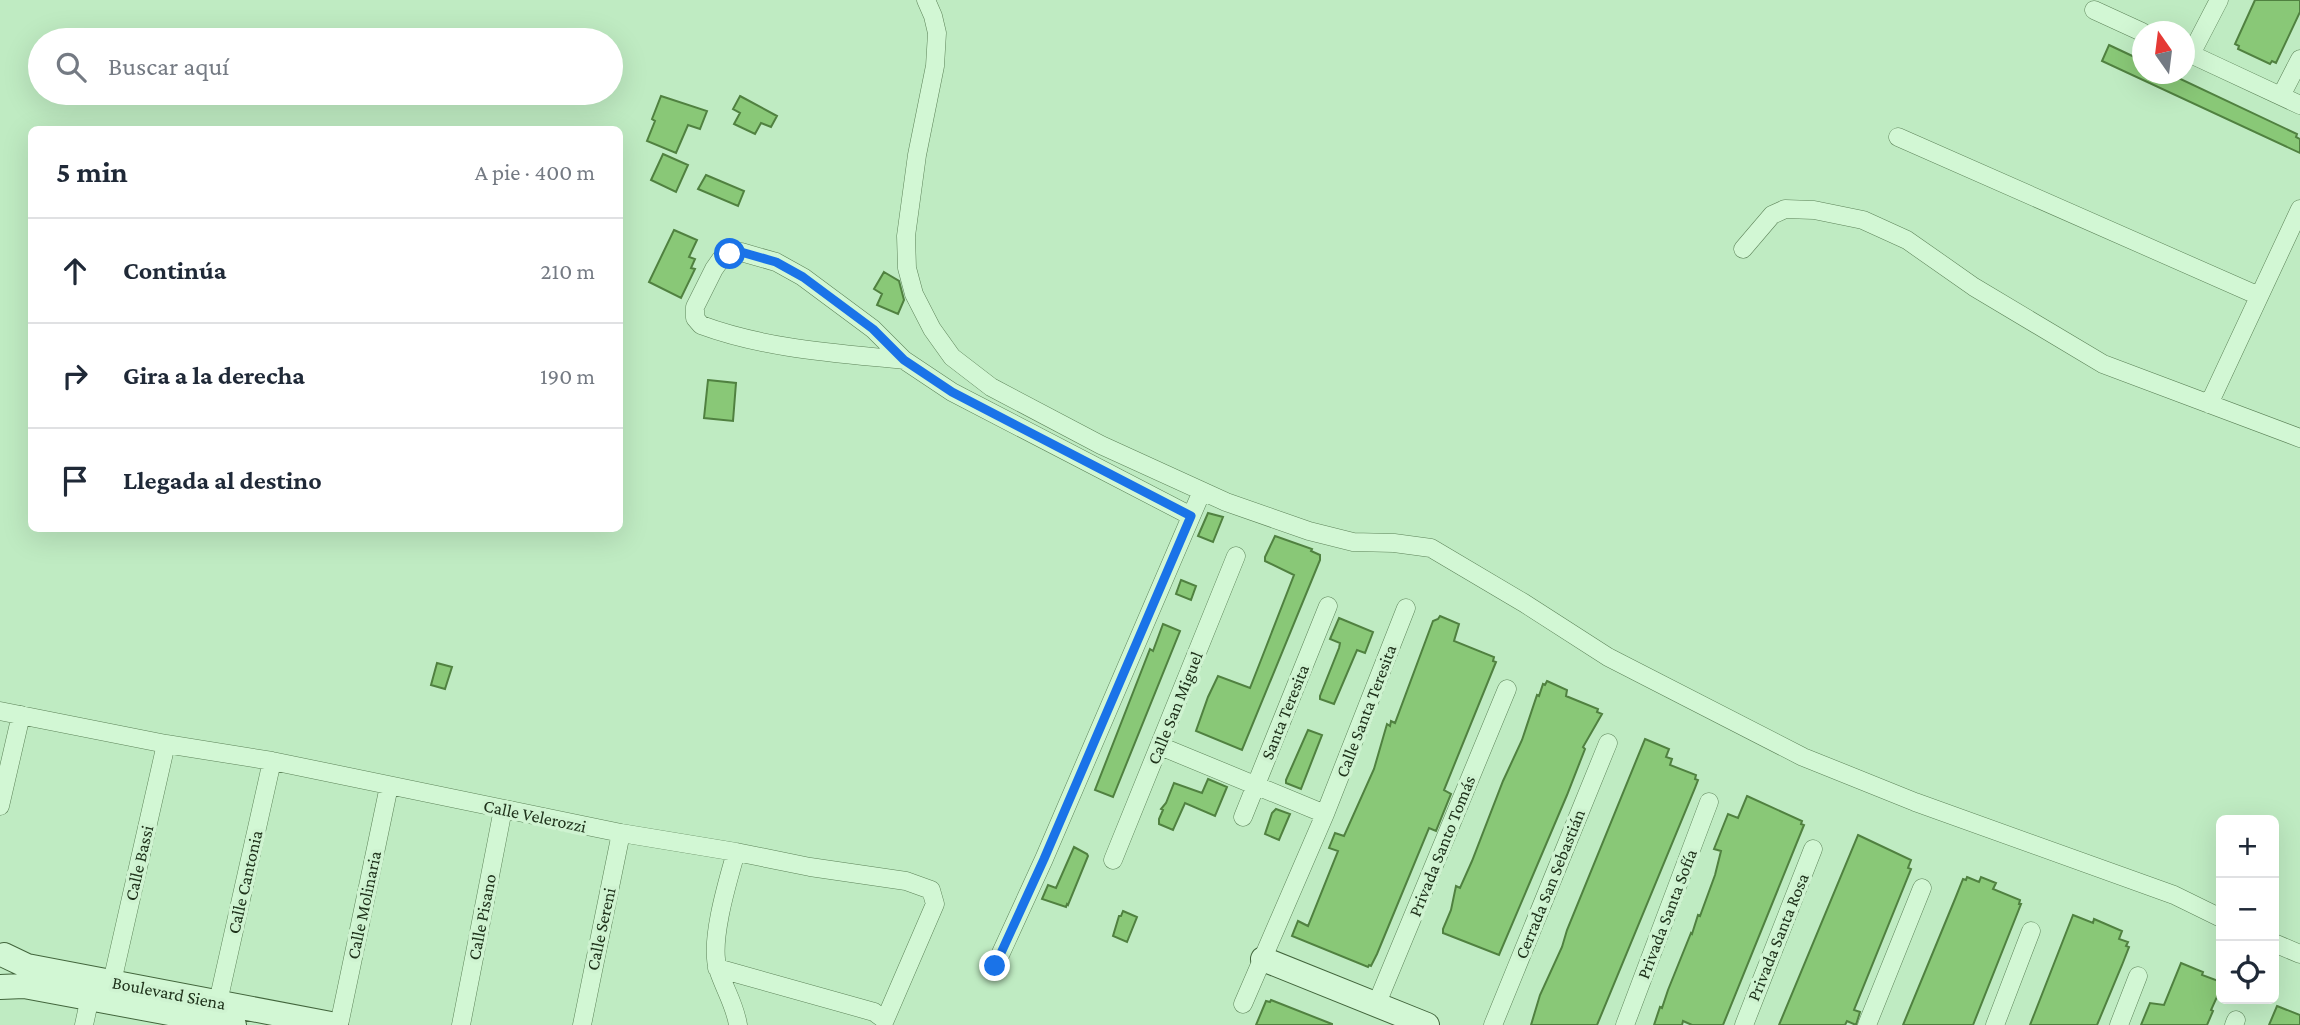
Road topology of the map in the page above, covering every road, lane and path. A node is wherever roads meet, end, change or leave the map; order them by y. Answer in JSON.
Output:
{"nodes":[{"id":1,"x":926,"y":0,"type":"edge"},
{"id":2,"x":2219,"y":0,"type":"edge"},
{"id":3,"x":2094,"y":10,"type":"dead end"},
{"id":4,"x":2132,"y":27,"type":"edge"},
{"id":5,"x":2195,"y":40,"type":"edge"},
{"id":6,"x":2195,"y":55,"type":"edge"},
{"id":7,"x":2300,"y":59,"type":"edge"},
{"id":8,"x":2281,"y":96,"type":"junction"},
{"id":9,"x":2300,"y":105,"type":"edge"},
{"id":10,"x":1898,"y":137,"type":"dead end"},
{"id":11,"x":2300,"y":208,"type":"edge"},
{"id":12,"x":1743,"y":249,"type":"dead end"},
{"id":13,"x":2259,"y":296,"type":"junction"},
{"id":14,"x":904,"y":360,"type":"junction"},
{"id":15,"x":2209,"y":404,"type":"junction"},
{"id":16,"x":2300,"y":438,"type":"edge"},
{"id":17,"x":1202,"y":491,"type":"junction"},
{"id":18,"x":1191,"y":516,"type":"junction"},
{"id":19,"x":1236,"y":556,"type":"dead end"},
{"id":20,"x":1328,"y":607,"type":"dead end"},
{"id":21,"x":1406,"y":608,"type":"dead end"},
{"id":22,"x":1507,"y":689,"type":"dead end"},
{"id":23,"x":0,"y":712,"type":"edge"},
{"id":24,"x":20,"y":715,"type":"junction"},
{"id":25,"x":1608,"y":743,"type":"dead end"},
{"id":26,"x":166,"y":744,"type":"junction"},
{"id":27,"x":1160,"y":746,"type":"junction"},
{"id":28,"x":272,"y":761,"type":"junction"},
{"id":29,"x":1255,"y":785,"type":"junction"},
{"id":30,"x":389,"y":786,"type":"junction"},
{"id":31,"x":1709,"y":802,"type":"dead end"},
{"id":32,"x":0,"y":806,"type":"edge"},
{"id":33,"x":503,"y":809,"type":"junction"},
{"id":34,"x":1325,"y":814,"type":"junction"},
{"id":35,"x":1243,"y":817,"type":"dead end"},
{"id":36,"x":621,"y":833,"type":"junction"},
{"id":37,"x":1813,"y":849,"type":"dead end"},
{"id":38,"x":736,"y":852,"type":"junction"},
{"id":39,"x":1112,"y":860,"type":"dead end"},
{"id":40,"x":1922,"y":887,"type":"dead end"},
{"id":41,"x":2216,"y":916,"type":"edge"},
{"id":42,"x":2031,"y":931,"type":"dead end"},
{"id":43,"x":2279,"y":945,"type":"edge"},
{"id":44,"x":2,"y":951,"type":"edge"},
{"id":45,"x":2300,"y":954,"type":"edge"},
{"id":46,"x":1262,"y":959,"type":"junction"},
{"id":47,"x":995,"y":966,"type":"dead end"},
{"id":48,"x":717,"y":968,"type":"junction"},
{"id":49,"x":2138,"y":976,"type":"dead end"},
{"id":50,"x":112,"y":982,"type":"junction"},
{"id":51,"x":0,"y":986,"type":"edge"},
{"id":52,"x":90,"y":997,"type":"junction"},
{"id":53,"x":1377,"y":1003,"type":"junction"},
{"id":54,"x":1243,"y":1004,"type":"dead end"},
{"id":55,"x":219,"y":1018,"type":"edge"},
{"id":56,"x":886,"y":1023,"type":"edge"},
{"id":57,"x":84,"y":1025,"type":"edge"},
{"id":58,"x":337,"y":1025,"type":"edge"},
{"id":59,"x":461,"y":1025,"type":"edge"},
{"id":60,"x":582,"y":1025,"type":"edge"},
{"id":61,"x":738,"y":1025,"type":"edge"},
{"id":62,"x":1427,"y":1025,"type":"edge"},
{"id":63,"x":1493,"y":1025,"type":"edge"},
{"id":64,"x":1625,"y":1025,"type":"edge"},
{"id":65,"x":1744,"y":1025,"type":"edge"},
{"id":66,"x":1867,"y":1025,"type":"edge"},
{"id":67,"x":1995,"y":1025,"type":"edge"},
{"id":68,"x":2119,"y":1025,"type":"edge"}],
"edges":[{"from":1,"to":17,"type":"street"},
{"from":2,"to":5,"type":"street"},
{"from":3,"to":4,"type":"street"},
{"from":6,"to":8,"type":"street"},
{"from":7,"to":8,"type":"street"},
{"from":8,"to":9,"type":"street"},
{"from":10,"to":13,"type":"street"},
{"from":11,"to":13,"type":"street"},
{"from":12,"to":15,"type":"street"},
{"from":13,"to":15,"type":"street"},
{"from":14,"to":14,"type":"street"},
{"from":14,"to":18,"type":"street"},
{"from":15,"to":16,"type":"street"},
{"from":17,"to":18,"type":"street"},
{"from":17,"to":41,"type":"street"},
{"from":18,"to":47,"type":"street"},
{"from":19,"to":27,"type":"street","name":"Calle San Miguel"},
{"from":20,"to":29,"type":"street","name":"Santa Teresita"},
{"from":21,"to":34,"type":"street","name":"Calle Santa Teresita"},
{"from":22,"to":53,"type":"street","name":"Privada Santo Tomás"},
{"from":23,"to":24,"type":"street","name":"Calle Velerozzi"},
{"from":24,"to":26,"type":"street","name":"Calle Velerozzi"},
{"from":24,"to":32,"type":"street"},
{"from":25,"to":63,"type":"street","name":"Cerrada San Sebastián"},
{"from":26,"to":28,"type":"street","name":"Calle Velerozzi"},
{"from":26,"to":50,"type":"street","name":"Calle Bassi"},
{"from":27,"to":29,"type":"street"},
{"from":27,"to":39,"type":"street","name":"Calle San Miguel"},
{"from":28,"to":30,"type":"street","name":"Calle Velerozzi"},
{"from":28,"to":55,"type":"street","name":"Calle Cantonia"},
{"from":29,"to":34,"type":"street"},
{"from":29,"to":35,"type":"street","name":"Santa Teresita"},
{"from":30,"to":33,"type":"street","name":"Calle Velerozzi"},
{"from":30,"to":58,"type":"street","name":"Calle Molinaria"},
{"from":31,"to":64,"type":"street","name":"Privada Santa Sofía"},
{"from":33,"to":36,"type":"street","name":"Calle Velerozzi"},
{"from":33,"to":59,"type":"street","name":"Calle Pisano"},
{"from":34,"to":46,"type":"street","name":"Calle Santa Teresita"},
{"from":36,"to":38,"type":"street","name":"Calle Velerozzi"},
{"from":36,"to":60,"type":"street","name":"Calle Sereni"},
{"from":37,"to":65,"type":"street","name":"Privada Santa Rosa"},
{"from":38,"to":48,"type":"street"},
{"from":38,"to":56,"type":"street","name":"Calle Velerozzi"},
{"from":40,"to":66,"type":"street"},
{"from":42,"to":67,"type":"street"},
{"from":43,"to":45,"type":"street"},
{"from":44,"to":50,"type":"street","name":"Boulevard Siena"},
{"from":44,"to":51,"type":"street"},
{"from":46,"to":53,"type":"street"},
{"from":46,"to":54,"type":"street","name":"Calle Santa Teresita"},
{"from":48,"to":56,"type":"street"},
{"from":48,"to":61,"type":"street"},
{"from":49,"to":68,"type":"street"},
{"from":50,"to":55,"type":"street","name":"Boulevard Siena"},
{"from":51,"to":52,"type":"street","name":"Boulevard Siena"},
{"from":52,"to":55,"type":"street","name":"Boulevard Siena"},
{"from":52,"to":57,"type":"street"},
{"from":53,"to":62,"type":"street"},
{"from":55,"to":58,"type":"street","name":"Boulevard Siena"}]}
